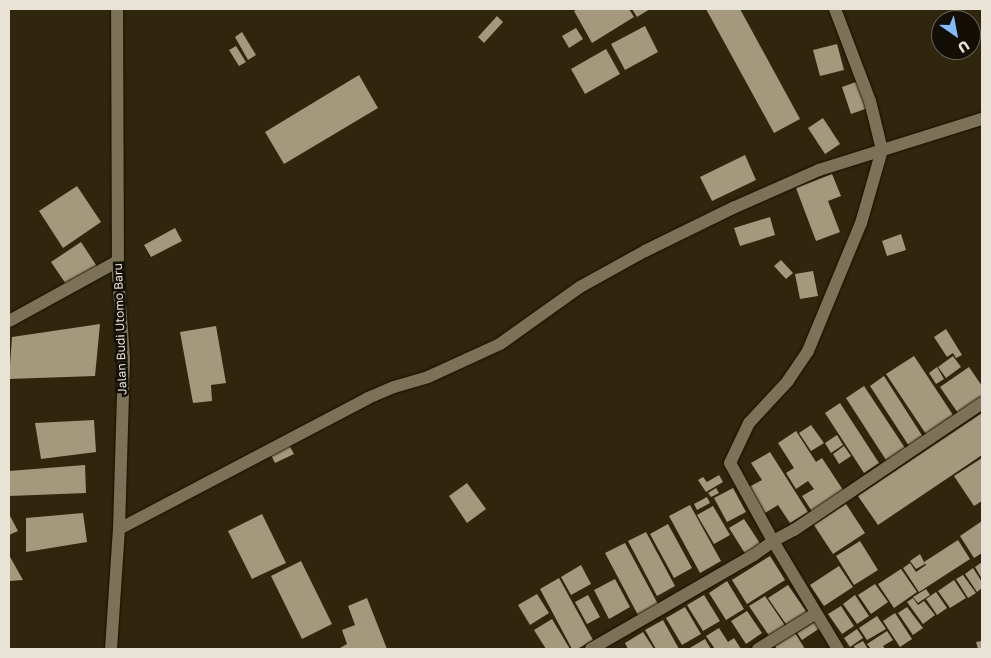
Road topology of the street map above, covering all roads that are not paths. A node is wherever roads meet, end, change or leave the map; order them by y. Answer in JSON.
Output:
{"nodes":[{"id":1,"x":116,"y":9,"type":"edge"},
{"id":2,"x":835,"y":9,"type":"edge"},
{"id":3,"x":982,"y":119,"type":"edge"},
{"id":4,"x":882,"y":150,"type":"junction"},
{"id":5,"x":118,"y":261,"type":"junction"},
{"id":6,"x":9,"y":321,"type":"edge"},
{"id":7,"x":982,"y":403,"type":"edge"},
{"id":8,"x":119,"y":529,"type":"junction"},
{"id":9,"x":773,"y":542,"type":"junction"},
{"id":10,"x":816,"y":614,"type":"junction"},
{"id":11,"x":111,"y":649,"type":"edge"},
{"id":12,"x":591,"y":649,"type":"edge"},
{"id":13,"x":758,"y":649,"type":"edge"},
{"id":14,"x":838,"y":649,"type":"edge"}],
"edges":[{"from":1,"to":5,"type":"street","name":"Jalan Budi Utomo Baru"},
{"from":2,"to":4,"type":"street"},
{"from":3,"to":4,"type":"street"},
{"from":4,"to":8,"type":"street"},
{"from":4,"to":9,"type":"street"},
{"from":5,"to":6,"type":"street"},
{"from":5,"to":8,"type":"street","name":"Jalan Budi Utomo Baru"},
{"from":7,"to":9,"type":"street"},
{"from":8,"to":11,"type":"street","name":"Jalan Budi Utomo Baru"},
{"from":9,"to":10,"type":"street"},
{"from":9,"to":12,"type":"street"},
{"from":10,"to":13,"type":"street"},
{"from":10,"to":14,"type":"street"}]}
